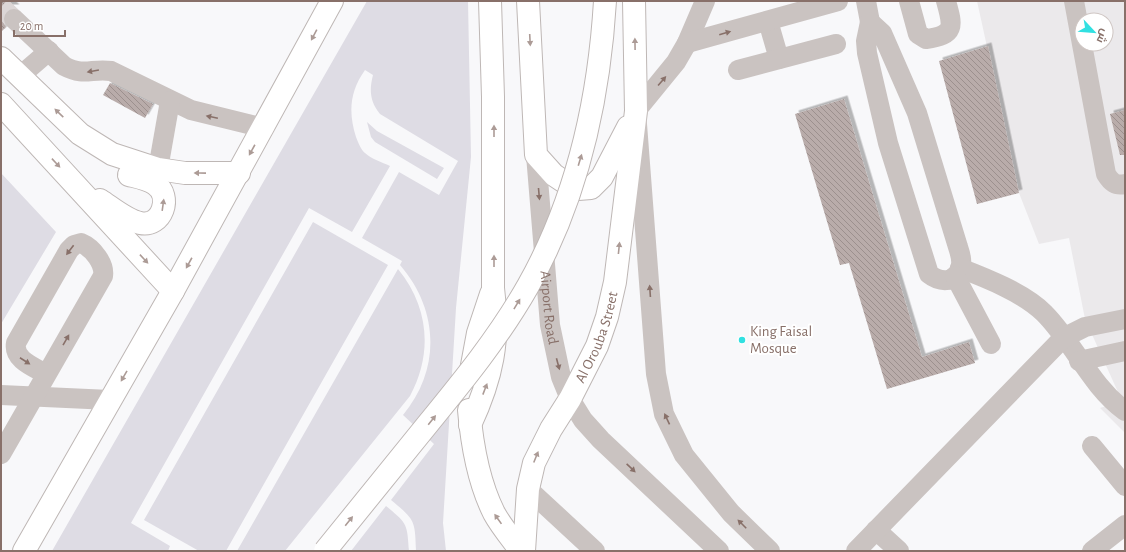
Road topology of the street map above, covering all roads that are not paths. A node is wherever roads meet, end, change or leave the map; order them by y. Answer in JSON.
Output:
{"nodes":[{"id":1,"x":332,"y":1,"type":"edge"},
{"id":2,"x":490,"y":1,"type":"edge"},
{"id":3,"x":528,"y":1,"type":"edge"},
{"id":4,"x":605,"y":1,"type":"edge"},
{"id":5,"x":634,"y":1,"type":"edge"},
{"id":6,"x":704,"y":1,"type":"edge"},
{"id":7,"x":838,"y":1,"type":"edge"},
{"id":8,"x":866,"y":1,"type":"edge"},
{"id":9,"x":909,"y":1,"type":"edge"},
{"id":10,"x":946,"y":1,"type":"edge"},
{"id":11,"x":1074,"y":1,"type":"edge"},
{"id":12,"x":14,"y":19,"type":"tunnel mouth"},
{"id":13,"x":768,"y":21,"type":"junction"},
{"id":14,"x":870,"y":22,"type":"junction"},
{"id":15,"x":687,"y":43,"type":"junction"},
{"id":16,"x":836,"y":44,"type":"dead end"},
{"id":17,"x":49,"y":51,"type":"junction"},
{"id":18,"x":1,"y":58,"type":"edge"},
{"id":19,"x":779,"y":59,"type":"junction"},
{"id":20,"x":738,"y":70,"type":"dead end"},
{"id":21,"x":20,"y":76,"type":"junction"},
{"id":22,"x":911,"y":97,"type":"junction"},
{"id":23,"x":170,"y":101,"type":"junction"},
{"id":24,"x":1,"y":104,"type":"edge"},
{"id":25,"x":879,"y":105,"type":"junction"},
{"id":26,"x":636,"y":111,"type":"junction"},
{"id":27,"x":264,"y":128,"type":"junction"},
{"id":28,"x":80,"y":134,"type":"junction"},
{"id":29,"x":536,"y":155,"type":"junction"},
{"id":30,"x":158,"y":169,"type":"junction"},
{"id":31,"x":239,"y":173,"type":"junction"},
{"id":32,"x":1125,"y":184,"type":"edge"},
{"id":33,"x":77,"y":185,"type":"junction"},
{"id":34,"x":958,"y":272,"type":"junction"},
{"id":35,"x":173,"y":291,"type":"junction"},
{"id":36,"x":1125,"y":319,"type":"edge"},
{"id":37,"x":1063,"y":338,"type":"junction"},
{"id":38,"x":991,"y":344,"type":"dead end"},
{"id":39,"x":1125,"y":351,"type":"edge"},
{"id":40,"x":1079,"y":361,"type":"junction"},
{"id":41,"x":46,"y":374,"type":"junction"},
{"id":42,"x":1,"y":395,"type":"edge"},
{"id":43,"x":33,"y":397,"type":"junction"},
{"id":44,"x":570,"y":399,"type":"junction"},
{"id":45,"x":110,"y":400,"type":"junction"},
{"id":46,"x":1125,"y":411,"type":"edge"},
{"id":47,"x":1092,"y":446,"type":"dead end"},
{"id":48,"x":1,"y":454,"type":"edge"},
{"id":49,"x":1125,"y":486,"type":"edge"},
{"id":50,"x":528,"y":489,"type":"junction"},
{"id":51,"x":1125,"y":525,"type":"edge"},
{"id":52,"x":876,"y":530,"type":"junction"},
{"id":53,"x":765,"y":549,"type":"edge"},
{"id":54,"x":24,"y":551,"type":"edge"},
{"id":55,"x":325,"y":551,"type":"edge"},
{"id":56,"x":521,"y":551,"type":"edge"},
{"id":57,"x":524,"y":551,"type":"edge"},
{"id":58,"x":595,"y":551,"type":"edge"},
{"id":59,"x":719,"y":551,"type":"edge"},
{"id":60,"x":856,"y":551,"type":"edge"},
{"id":61,"x":899,"y":551,"type":"edge"},
{"id":62,"x":1092,"y":551,"type":"edge"}],
"edges":[{"from":1,"to":27,"type":"main road","one_way":true},
{"from":56,"to":2,"type":"main road","one_way":true},
{"from":3,"to":29,"type":"main road","name":"Airport Road","one_way":true},
{"from":55,"to":4,"type":"main road","one_way":true,"bridge":true},
{"from":26,"to":5,"type":"main road","one_way":true},
{"from":6,"to":15,"type":"street"},
{"from":7,"to":13,"type":"street"},
{"from":8,"to":14,"type":"street"},
{"from":9,"to":10,"type":"street"},
{"from":11,"to":32,"type":"street"},
{"from":12,"to":17,"type":"street"},
{"from":15,"to":13,"type":"street","one_way":true},
{"from":13,"to":19,"type":"street"},
{"from":14,"to":22,"type":"street"},
{"from":14,"to":25,"type":"street"},
{"from":26,"to":15,"type":"street","one_way":true},
{"from":16,"to":19,"type":"street"},
{"from":17,"to":21,"type":"street"},
{"from":23,"to":17,"type":"street","one_way":true},
{"from":18,"to":21,"type":"main road"},
{"from":19,"to":20,"type":"street"},
{"from":28,"to":21,"type":"main road","one_way":true},
{"from":22,"to":25,"type":"street"},
{"from":22,"to":34,"type":"street"},
{"from":27,"to":23,"type":"street","one_way":true},
{"from":23,"to":30,"type":"street"},
{"from":24,"to":33,"type":"main road","one_way":true},
{"from":25,"to":34,"type":"street"},
{"from":26,"to":29,"type":"main road"},
{"from":44,"to":26,"type":"main road","name":"Al Orouba Street","one_way":true},
{"from":53,"to":26,"type":"street","one_way":true},
{"from":27,"to":31,"type":"main road","one_way":true},
{"from":28,"to":30,"type":"main road"},
{"from":33,"to":28,"type":"main road","one_way":true},
{"from":29,"to":44,"type":"street","name":"Airport Road","one_way":true},
{"from":31,"to":30,"type":"main road","one_way":true},
{"from":31,"to":35,"type":"main road","one_way":true},
{"from":33,"to":35,"type":"main road","one_way":true},
{"from":34,"to":37,"type":"street"},
{"from":34,"to":38,"type":"street"},
{"from":35,"to":45,"type":"main road","one_way":true},
{"from":36,"to":37,"type":"street"},
{"from":37,"to":40,"type":"street"},
{"from":37,"to":52,"type":"street"},
{"from":39,"to":40,"type":"street"},
{"from":40,"to":46,"type":"street"},
{"from":41,"to":41,"type":"street","one_way":true},
{"from":41,"to":43,"type":"street"},
{"from":42,"to":43,"type":"street"},
{"from":43,"to":45,"type":"street"},
{"from":43,"to":48,"type":"street"},
{"from":50,"to":44,"type":"main road","name":"Al Orouba Street","one_way":true},
{"from":44,"to":59,"type":"street","name":"Airport Road","one_way":true},
{"from":45,"to":54,"type":"main road"},
{"from":47,"to":49,"type":"street"},
{"from":50,"to":57,"type":"main road","name":"Al Orouba Street"},
{"from":50,"to":58,"type":"street"},
{"from":51,"to":62,"type":"street"},
{"from":52,"to":60,"type":"street"},
{"from":52,"to":61,"type":"street"}]}
